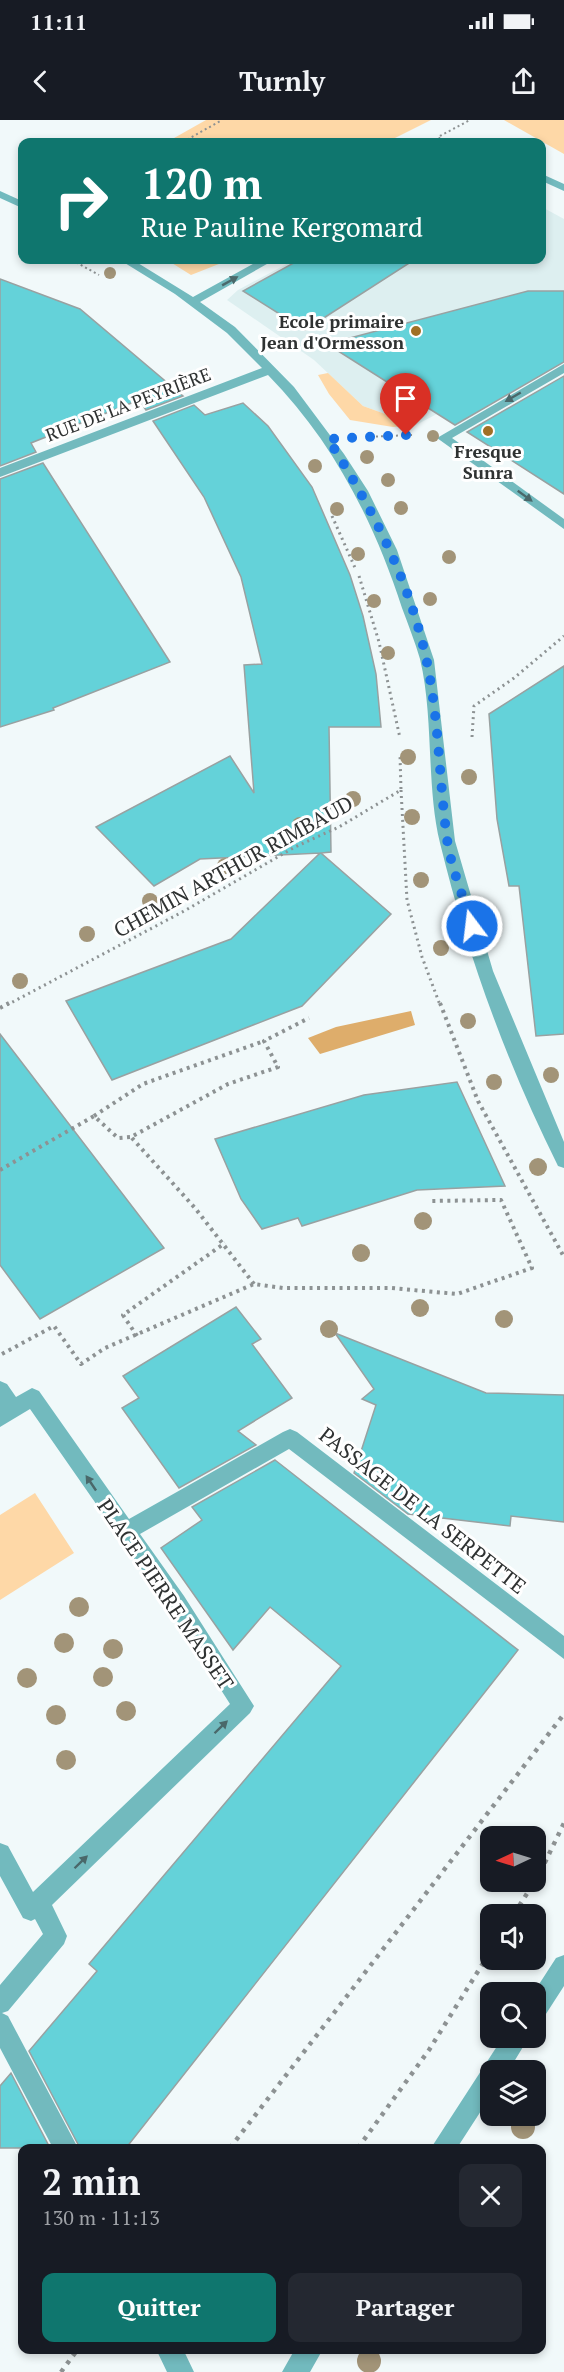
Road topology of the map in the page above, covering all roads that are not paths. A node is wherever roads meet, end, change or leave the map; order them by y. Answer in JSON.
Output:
{"nodes":[{"id":1,"x":546,"y":179,"type":"edge"},
{"id":2,"x":564,"y":188,"type":"edge"},
{"id":3,"x":0,"y":194,"type":"edge"},
{"id":4,"x":18,"y":203,"type":"edge"},
{"id":5,"x":132,"y":264,"type":"edge"},
{"id":6,"x":261,"y":264,"type":"edge"},
{"id":7,"x":192,"y":302,"type":"junction"},
{"id":8,"x":564,"y":368,"type":"edge"},
{"id":9,"x":270,"y":370,"type":"junction"},
{"id":10,"x":0,"y":473,"type":"edge"},
{"id":11,"x":564,"y":525,"type":"edge"},
{"id":12,"x":564,"y":1161,"type":"edge"},
{"id":13,"x":0,"y":1390,"type":"edge"},
{"id":14,"x":7,"y":1414,"type":"edge"},
{"id":15,"x":125,"y":1532,"type":"junction"},
{"id":16,"x":564,"y":1649,"type":"edge"},
{"id":17,"x":0,"y":1854,"type":"edge"},
{"id":18,"x":39,"y":1903,"type":"junction"},
{"id":19,"x":564,"y":1966,"type":"edge"},
{"id":20,"x":546,"y":1994,"type":"edge"},
{"id":21,"x":0,"y":2003,"type":"edge"},
{"id":22,"x":0,"y":2024,"type":"edge"},
{"id":23,"x":480,"y":2092,"type":"edge"},
{"id":24,"x":64,"y":2144,"type":"edge"},
{"id":25,"x":446,"y":2144,"type":"edge"},
{"id":26,"x":172,"y":2354,"type":"edge"},
{"id":27,"x":307,"y":2354,"type":"edge"},
{"id":28,"x":181,"y":2372,"type":"edge"},
{"id":29,"x":295,"y":2372,"type":"edge"}],
"edges":[{"from":1,"to":2,"type":"street"},
{"from":3,"to":4,"type":"street"},
{"from":5,"to":7,"type":"street"},
{"from":7,"to":6,"type":"street","one_way":true},
{"from":7,"to":9,"type":"street"},
{"from":8,"to":11,"type":"street","one_way":true},
{"from":9,"to":10,"type":"street","name":"RUE DE LA PEYRIÈRE"},
{"from":9,"to":12,"type":"street"},
{"from":13,"to":14,"type":"street"},
{"from":15,"to":14,"type":"street","name":"PLACE PIERRE MASSET","one_way":true},
{"from":15,"to":16,"type":"street","name":"PASSAGE DE LA SERPETTE"},
{"from":18,"to":15,"type":"street","name":"PLACE PIERRE MASSET","one_way":true},
{"from":17,"to":18,"type":"street"},
{"from":18,"to":21,"type":"street"},
{"from":19,"to":20,"type":"street"},
{"from":22,"to":24,"type":"street"},
{"from":23,"to":25,"type":"street"},
{"from":26,"to":28,"type":"street"},
{"from":27,"to":29,"type":"street"}]}
